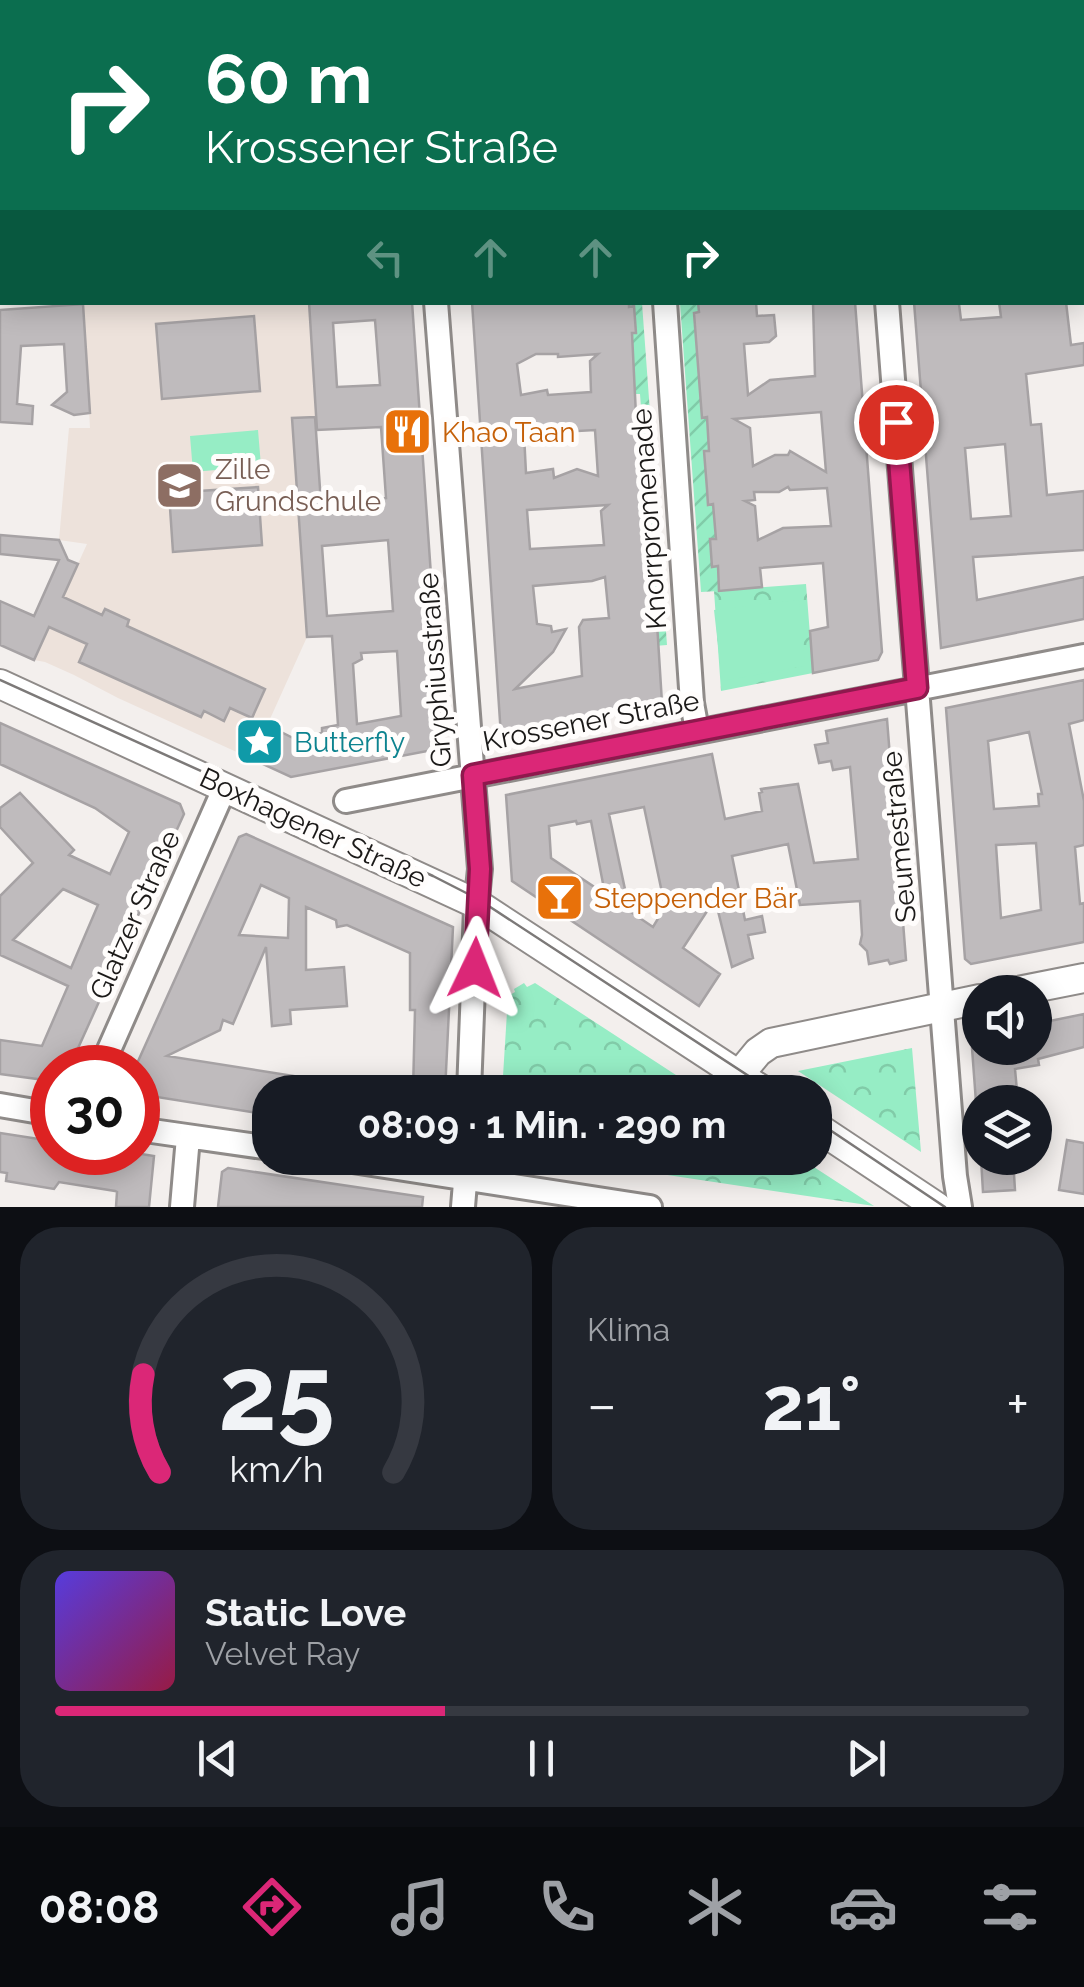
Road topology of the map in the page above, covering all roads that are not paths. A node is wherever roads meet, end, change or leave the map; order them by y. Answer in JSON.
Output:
{"nodes":[{"id":1,"x":436,"y":305,"type":"edge"},
{"id":2,"x":665,"y":305,"type":"edge"},
{"id":3,"x":887,"y":305,"type":"edge"},
{"id":4,"x":1084,"y":656,"type":"edge"},
{"id":5,"x":0,"y":684,"type":"edge"},
{"id":6,"x":917,"y":688,"type":"junction"},
{"id":7,"x":697,"y":730,"type":"junction"},
{"id":8,"x":473,"y":775,"type":"junction"},
{"id":9,"x":225,"y":787,"type":"junction"},
{"id":10,"x":346,"y":800,"type":"dead end"},
{"id":11,"x":477,"y":904,"type":"junction"},
{"id":12,"x":1084,"y":978,"type":"edge"},
{"id":13,"x":1052,"y":984,"type":"edge"},
{"id":14,"x":962,"y":1003,"type":"edge"},
{"id":15,"x":942,"y":1007,"type":"junction"},
{"id":16,"x":112,"y":1045,"type":"edge"},
{"id":17,"x":471,"y":1075,"type":"edge"},
{"id":18,"x":739,"y":1075,"type":"joint"},
{"id":19,"x":0,"y":1105,"type":"edge"},
{"id":20,"x":30,"y":1110,"type":"edge"},
{"id":21,"x":160,"y":1132,"type":"edge"},
{"id":22,"x":188,"y":1136,"type":"junction"},
{"id":23,"x":832,"y":1137,"type":"edge"},
{"id":24,"x":252,"y":1145,"type":"edge"},
{"id":25,"x":465,"y":1175,"type":"edge"},
{"id":26,"x":499,"y":1175,"type":"edge"},
{"id":27,"x":182,"y":1207,"type":"edge"},
{"id":28,"x":463,"y":1207,"type":"edge"},
{"id":29,"x":650,"y":1207,"type":"edge"},
{"id":30,"x":937,"y":1207,"type":"edge"},
{"id":31,"x":960,"y":1207,"type":"edge"}],
"edges":[{"from":1,"to":8,"type":"street","name":"Gryphiusstraße"},
{"from":2,"to":7,"type":"street","name":"Knorrpromenade"},
{"from":3,"to":6,"type":"street","name":"Seumestraße"},
{"from":4,"to":6,"type":"street","name":"Krossener Straße"},
{"from":5,"to":9,"type":"street","name":"Boxhagener Straße"},
{"from":6,"to":7,"type":"street","name":"Krossener Straße"},
{"from":6,"to":15,"type":"street","name":"Seumestraße"},
{"from":7,"to":8,"type":"street","name":"Krossener Straße"},
{"from":8,"to":10,"type":"street","name":"Krossener Straße"},
{"from":8,"to":11,"type":"street","name":"Gryphiusstraße"},
{"from":9,"to":11,"type":"street","name":"Boxhagener Straße"},
{"from":9,"to":16,"type":"street","name":"Glatzer Straße"},
{"from":11,"to":17,"type":"street","name":"Gryphiusstraße"},
{"from":11,"to":18,"type":"street","name":"Boxhagener Straße"},
{"from":12,"to":13,"type":"street"},
{"from":14,"to":15,"type":"street"},
{"from":15,"to":18,"type":"street"},
{"from":15,"to":31,"type":"street","name":"Seumestraße"},
{"from":19,"to":20,"type":"street"},
{"from":21,"to":22,"type":"street"},
{"from":22,"to":24,"type":"street"},
{"from":22,"to":27,"type":"street"},
{"from":23,"to":30,"type":"street"},
{"from":25,"to":28,"type":"street"},
{"from":26,"to":29,"type":"street"}]}
